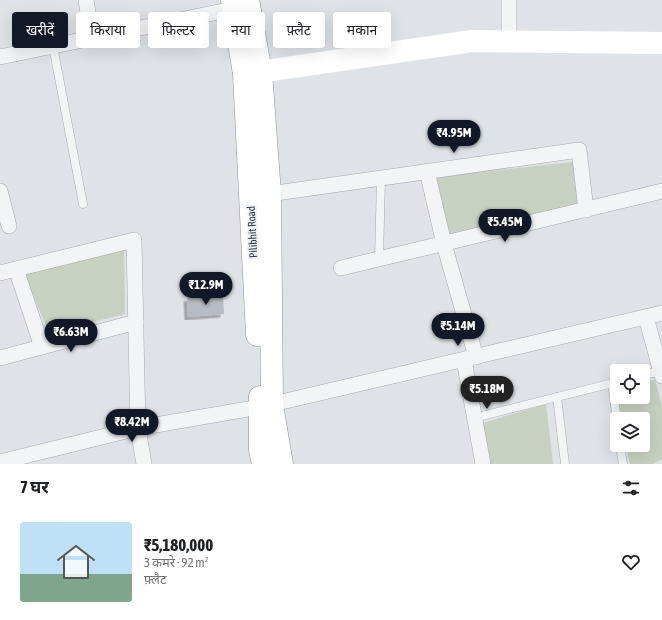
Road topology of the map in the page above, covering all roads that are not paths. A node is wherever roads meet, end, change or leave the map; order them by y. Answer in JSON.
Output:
{"nodes":[{"id":1,"x":86,"y":0,"type":"edge"},
{"id":2,"x":509,"y":0,"type":"edge"},
{"id":3,"x":238,"y":3,"type":"edge"},
{"id":4,"x":88,"y":12,"type":"edge"},
{"id":5,"x":140,"y":26,"type":"edge"},
{"id":6,"x":509,"y":41,"type":"junction"},
{"id":7,"x":662,"y":43,"type":"edge"},
{"id":8,"x":43,"y":48,"type":"edge"},
{"id":9,"x":53,"y":48,"type":"edge"},
{"id":10,"x":0,"y":57,"type":"edge"},
{"id":11,"x":253,"y":73,"type":"junction"},
{"id":12,"x":427,"y":171,"type":"junction"},
{"id":13,"x":381,"y":178,"type":"junction"},
{"id":14,"x":0,"y":191,"type":"edge"},
{"id":15,"x":662,"y":191,"type":"edge"},
{"id":16,"x":260,"y":195,"type":"junction"},
{"id":17,"x":83,"y":204,"type":"dead end"},
{"id":18,"x":586,"y":210,"type":"junction"},
{"id":19,"x":9,"y":226,"type":"dead end"},
{"id":20,"x":444,"y":244,"type":"junction"},
{"id":21,"x":379,"y":259,"type":"junction"},
{"id":22,"x":342,"y":268,"type":"dead end"},
{"id":23,"x":16,"y":269,"type":"junction"},
{"id":24,"x":0,"y":273,"type":"edge"},
{"id":25,"x":662,"y":313,"type":"edge"},
{"id":26,"x":646,"y":317,"type":"junction"},
{"id":27,"x":136,"y":322,"type":"junction"},
{"id":28,"x":42,"y":347,"type":"junction"},
{"id":29,"x":0,"y":358,"type":"edge"},
{"id":30,"x":470,"y":358,"type":"junction"},
{"id":31,"x":661,"y":374,"type":"edge"},
{"id":32,"x":650,"y":375,"type":"edge"},
{"id":33,"x":610,"y":384,"type":"edge"},
{"id":34,"x":558,"y":397,"type":"junction"},
{"id":35,"x":266,"y":406,"type":"junction"},
{"id":36,"x":474,"y":418,"type":"junction"},
{"id":37,"x":138,"y":428,"type":"junction"},
{"id":38,"x":621,"y":452,"type":"edge"},
{"id":39,"x":0,"y":462,"type":"edge"},
{"id":40,"x":144,"y":464,"type":"edge"},
{"id":41,"x":263,"y":464,"type":"edge"},
{"id":42,"x":282,"y":464,"type":"edge"},
{"id":43,"x":483,"y":464,"type":"edge"},
{"id":44,"x":565,"y":464,"type":"edge"},
{"id":45,"x":623,"y":464,"type":"edge"}],
"edges":[{"from":1,"to":4,"type":"street"},
{"from":2,"to":6,"type":"street"},
{"from":3,"to":5,"type":"street"},
{"from":3,"to":11,"type":"main road","name":"Pilibhit Road"},
{"from":6,"to":7,"type":"main road"},
{"from":6,"to":11,"type":"main road"},
{"from":8,"to":10,"type":"street"},
{"from":9,"to":17,"type":"lane"},
{"from":11,"to":16,"type":"main road","name":"Pilibhit Road"},
{"from":12,"to":13,"type":"street"},
{"from":12,"to":18,"type":"street"},
{"from":12,"to":20,"type":"street"},
{"from":13,"to":16,"type":"street"},
{"from":13,"to":21,"type":"lane"},
{"from":14,"to":19,"type":"street"},
{"from":15,"to":18,"type":"street"},
{"from":16,"to":35,"type":"main road","name":"Pilibhit Road"},
{"from":18,"to":20,"type":"street"},
{"from":20,"to":21,"type":"street"},
{"from":20,"to":30,"type":"street"},
{"from":21,"to":22,"type":"street"},
{"from":23,"to":24,"type":"street"},
{"from":23,"to":27,"type":"street"},
{"from":23,"to":28,"type":"street"},
{"from":25,"to":26,"type":"street"},
{"from":26,"to":30,"type":"street"},
{"from":26,"to":31,"type":"street"},
{"from":27,"to":28,"type":"street"},
{"from":27,"to":37,"type":"street"},
{"from":28,"to":29,"type":"street"},
{"from":30,"to":35,"type":"street"},
{"from":30,"to":36,"type":"street"},
{"from":31,"to":32,"type":"lane"},
{"from":33,"to":34,"type":"lane"},
{"from":34,"to":36,"type":"lane"},
{"from":34,"to":44,"type":"lane"},
{"from":35,"to":37,"type":"street"},
{"from":35,"to":41,"type":"main road","name":"Pilibhit Road"},
{"from":35,"to":42,"type":"main road"},
{"from":36,"to":43,"type":"street"},
{"from":37,"to":39,"type":"street"},
{"from":37,"to":40,"type":"street"},
{"from":38,"to":45,"type":"lane"}]}
